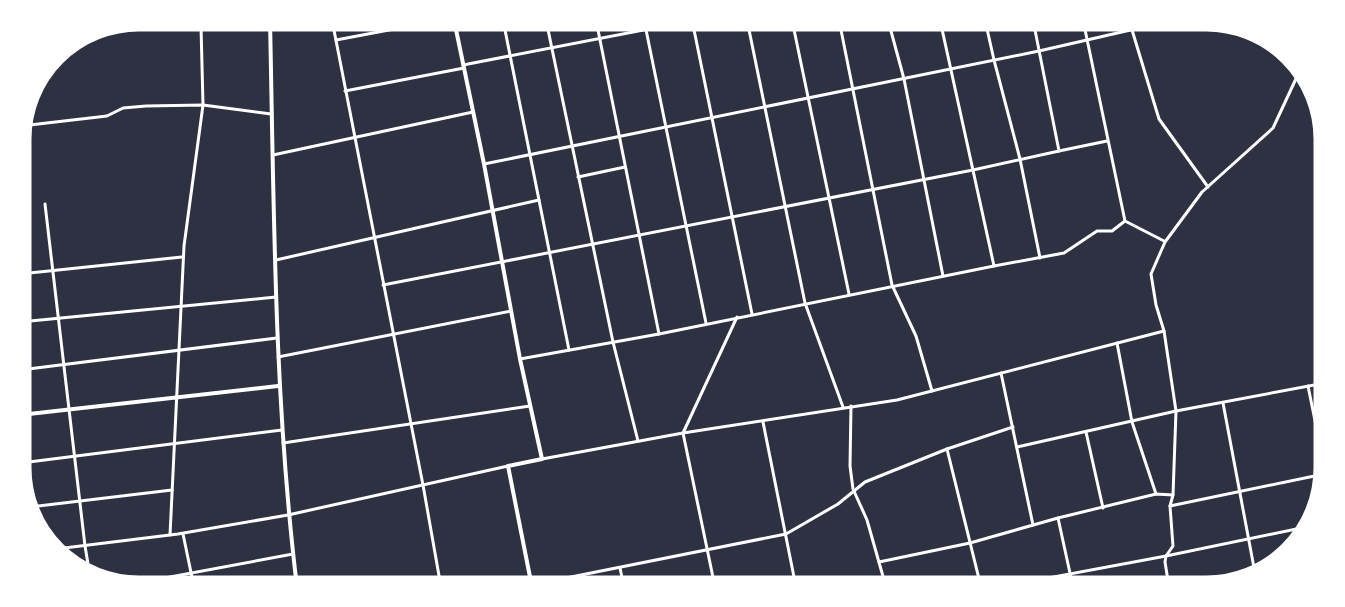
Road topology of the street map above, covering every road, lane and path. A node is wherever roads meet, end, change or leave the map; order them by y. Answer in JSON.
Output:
{"nodes":[{"id":1,"x":201,"y":30,"type":"edge"},
{"id":2,"x":270,"y":30,"type":"edge"},
{"id":3,"x":334,"y":30,"type":"edge"},
{"id":4,"x":389,"y":30,"type":"edge"},
{"id":5,"x":456,"y":30,"type":"edge"},
{"id":6,"x":504,"y":30,"type":"edge"},
{"id":7,"x":548,"y":30,"type":"edge"},
{"id":8,"x":598,"y":30,"type":"edge"},
{"id":9,"x":641,"y":30,"type":"edge"},
{"id":10,"x":646,"y":30,"type":"edge"},
{"id":11,"x":695,"y":30,"type":"edge"},
{"id":12,"x":749,"y":30,"type":"edge"},
{"id":13,"x":794,"y":30,"type":"edge"},
{"id":14,"x":840,"y":30,"type":"edge"},
{"id":15,"x":891,"y":30,"type":"edge"},
{"id":16,"x":942,"y":30,"type":"edge"},
{"id":17,"x":987,"y":30,"type":"edge"},
{"id":18,"x":1035,"y":30,"type":"edge"},
{"id":19,"x":1085,"y":30,"type":"edge"},
{"id":20,"x":1131,"y":30,"type":"joint"},
{"id":21,"x":600,"y":38,"type":"junction"},
{"id":22,"x":336,"y":40,"type":"junction"},
{"id":23,"x":1087,"y":40,"type":"junction"},
{"id":24,"x":551,"y":47,"type":"junction"},
{"id":25,"x":1039,"y":51,"type":"junction"},
{"id":26,"x":510,"y":56,"type":"junction"},
{"id":27,"x":994,"y":60,"type":"junction"},
{"id":28,"x":464,"y":66,"type":"junction"},
{"id":29,"x":951,"y":68,"type":"junction"},
{"id":30,"x":904,"y":79,"type":"junction"},
{"id":31,"x":1296,"y":79,"type":"edge"},
{"id":32,"x":852,"y":89,"type":"junction"},
{"id":33,"x":345,"y":91,"type":"junction"},
{"id":34,"x":808,"y":98,"type":"junction"},
{"id":35,"x":203,"y":105,"type":"junction"},
{"id":36,"x":765,"y":107,"type":"junction"},
{"id":37,"x":473,"y":112,"type":"junction"},
{"id":38,"x":272,"y":114,"type":"junction"},
{"id":39,"x":712,"y":118,"type":"junction"},
{"id":40,"x":31,"y":125,"type":"edge"},
{"id":41,"x":666,"y":127,"type":"junction"},
{"id":42,"x":354,"y":137,"type":"junction"},
{"id":43,"x":620,"y":137,"type":"junction"},
{"id":44,"x":1108,"y":141,"type":"junction"},
{"id":45,"x":572,"y":147,"type":"junction"},
{"id":46,"x":1059,"y":151,"type":"junction"},
{"id":47,"x":273,"y":154,"type":"junction"},
{"id":48,"x":530,"y":155,"type":"junction"},
{"id":49,"x":1020,"y":159,"type":"junction"},
{"id":50,"x":484,"y":164,"type":"junction"},
{"id":51,"x":626,"y":167,"type":"junction"},
{"id":52,"x":973,"y":170,"type":"junction"},
{"id":53,"x":578,"y":177,"type":"junction"},
{"id":54,"x":924,"y":179,"type":"junction"},
{"id":55,"x":1208,"y":187,"type":"junction"},
{"id":56,"x":873,"y":189,"type":"junction"},
{"id":57,"x":829,"y":198,"type":"junction"},
{"id":58,"x":539,"y":200,"type":"junction"},
{"id":59,"x":45,"y":204,"type":"dead end"},
{"id":60,"x":785,"y":206,"type":"junction"},
{"id":61,"x":493,"y":210,"type":"junction"},
{"id":62,"x":732,"y":217,"type":"junction"},
{"id":63,"x":1125,"y":221,"type":"junction"},
{"id":64,"x":686,"y":226,"type":"junction"},
{"id":65,"x":639,"y":236,"type":"junction"},
{"id":66,"x":373,"y":238,"type":"junction"},
{"id":67,"x":1165,"y":242,"type":"junction"},
{"id":68,"x":593,"y":245,"type":"junction"},
{"id":69,"x":550,"y":253,"type":"junction"},
{"id":70,"x":183,"y":257,"type":"junction"},
{"id":71,"x":1040,"y":258,"type":"junction"},
{"id":72,"x":276,"y":260,"type":"junction"},
{"id":73,"x":502,"y":263,"type":"junction"},
{"id":74,"x":994,"y":266,"type":"junction"},
{"id":75,"x":53,"y":270,"type":"junction"},
{"id":76,"x":30,"y":273,"type":"edge"},
{"id":77,"x":943,"y":276,"type":"junction"},
{"id":78,"x":383,"y":285,"type":"junction"},
{"id":79,"x":892,"y":285,"type":"junction"},
{"id":80,"x":849,"y":294,"type":"junction"},
{"id":81,"x":276,"y":297,"type":"junction"},
{"id":82,"x":805,"y":303,"type":"junction"},
{"id":83,"x":181,"y":306,"type":"junction"},
{"id":84,"x":511,"y":311,"type":"junction"},
{"id":85,"x":752,"y":314,"type":"junction"},
{"id":86,"x":58,"y":317,"type":"junction"},
{"id":87,"x":737,"y":317,"type":"junction"},
{"id":88,"x":30,"y":321,"type":"edge"},
{"id":89,"x":706,"y":324,"type":"junction"},
{"id":90,"x":1164,"y":331,"type":"junction"},
{"id":91,"x":393,"y":334,"type":"junction"},
{"id":92,"x":659,"y":334,"type":"junction"},
{"id":93,"x":277,"y":338,"type":"junction"},
{"id":94,"x":613,"y":342,"type":"junction"},
{"id":95,"x":1117,"y":343,"type":"junction"},
{"id":96,"x":179,"y":349,"type":"junction"},
{"id":97,"x":569,"y":350,"type":"junction"},
{"id":98,"x":278,"y":357,"type":"junction"},
{"id":99,"x":520,"y":359,"type":"junction"},
{"id":100,"x":64,"y":363,"type":"junction"},
{"id":101,"x":30,"y":368,"type":"edge"},
{"id":102,"x":1001,"y":373,"type":"junction"},
{"id":103,"x":1315,"y":384,"type":"edge"},
{"id":104,"x":279,"y":386,"type":"junction"},
{"id":105,"x":1308,"y":386,"type":"junction"},
{"id":106,"x":932,"y":391,"type":"junction"},
{"id":107,"x":176,"y":397,"type":"junction"},
{"id":108,"x":1223,"y":403,"type":"junction"},
{"id":109,"x":531,"y":406,"type":"junction"},
{"id":110,"x":851,"y":406,"type":"junction"},
{"id":111,"x":843,"y":408,"type":"junction"},
{"id":112,"x":69,"y":410,"type":"junction"},
{"id":113,"x":1176,"y":411,"type":"junction"},
{"id":114,"x":30,"y":414,"type":"edge"},
{"id":115,"x":1315,"y":421,"type":"edge"},
{"id":116,"x":763,"y":422,"type":"junction"},
{"id":117,"x":1132,"y":422,"type":"junction"},
{"id":118,"x":410,"y":424,"type":"junction"},
{"id":119,"x":1013,"y":427,"type":"junction"},
{"id":120,"x":282,"y":430,"type":"junction"},
{"id":121,"x":1086,"y":432,"type":"junction"},
{"id":122,"x":682,"y":433,"type":"junction"},
{"id":123,"x":638,"y":441,"type":"junction"},
{"id":124,"x":283,"y":443,"type":"junction"},
{"id":125,"x":174,"y":444,"type":"junction"},
{"id":126,"x":1017,"y":447,"type":"junction"},
{"id":127,"x":946,"y":449,"type":"junction"},
{"id":128,"x":74,"y":456,"type":"junction"},
{"id":129,"x":542,"y":459,"type":"junction"},
{"id":130,"x":30,"y":462,"type":"edge"},
{"id":131,"x":508,"y":466,"type":"junction"},
{"id":132,"x":1314,"y":476,"type":"edge"},
{"id":133,"x":423,"y":485,"type":"junction"},
{"id":134,"x":853,"y":489,"type":"junction"},
{"id":135,"x":172,"y":490,"type":"junction"},
{"id":136,"x":1239,"y":490,"type":"junction"},
{"id":137,"x":1156,"y":494,"type":"junction"},
{"id":138,"x":1173,"y":495,"type":"junction"},
{"id":139,"x":80,"y":501,"type":"junction"},
{"id":140,"x":37,"y":506,"type":"edge"},
{"id":141,"x":1170,"y":506,"type":"junction"},
{"id":142,"x":1103,"y":508,"type":"junction"},
{"id":143,"x":288,"y":515,"type":"junction"},
{"id":144,"x":1058,"y":518,"type":"junction"},
{"id":145,"x":1034,"y":525,"type":"junction"},
{"id":146,"x":1295,"y":529,"type":"edge"},
{"id":147,"x":183,"y":534,"type":"junction"},
{"id":148,"x":786,"y":534,"type":"junction"},
{"id":149,"x":170,"y":535,"type":"junction"},
{"id":150,"x":1248,"y":538,"type":"junction"},
{"id":151,"x":970,"y":543,"type":"junction"},
{"id":152,"x":85,"y":546,"type":"junction"},
{"id":153,"x":66,"y":548,"type":"edge"},
{"id":154,"x":707,"y":550,"type":"junction"},
{"id":155,"x":292,"y":554,"type":"junction"},
{"id":156,"x":1166,"y":556,"type":"junction"},
{"id":157,"x":879,"y":562,"type":"junction"},
{"id":158,"x":88,"y":564,"type":"edge"},
{"id":159,"x":1254,"y":566,"type":"edge"},
{"id":160,"x":620,"y":568,"type":"junction"},
{"id":161,"x":191,"y":573,"type":"junction"},
{"id":162,"x":1070,"y":574,"type":"junction"},
{"id":163,"x":170,"y":577,"type":"edge"},
{"id":164,"x":192,"y":577,"type":"edge"},
{"id":165,"x":295,"y":577,"type":"edge"},
{"id":166,"x":439,"y":577,"type":"edge"},
{"id":167,"x":530,"y":577,"type":"edge"},
{"id":168,"x":576,"y":577,"type":"edge"},
{"id":169,"x":622,"y":577,"type":"edge"},
{"id":170,"x":713,"y":577,"type":"edge"},
{"id":171,"x":795,"y":577,"type":"edge"},
{"id":172,"x":883,"y":577,"type":"edge"},
{"id":173,"x":978,"y":577,"type":"edge"},
{"id":174,"x":1054,"y":577,"type":"edge"},
{"id":175,"x":1071,"y":577,"type":"edge"},
{"id":176,"x":1168,"y":577,"type":"edge"}],
"edges":[{"from":1,"to":35,"type":"street"},
{"from":2,"to":38,"type":"street"},
{"from":3,"to":22,"type":"street"},
{"from":4,"to":22,"type":"street"},
{"from":5,"to":28,"type":"street"},
{"from":6,"to":26,"type":"street"},
{"from":7,"to":24,"type":"street"},
{"from":8,"to":21,"type":"street"},
{"from":9,"to":21,"type":"street"},
{"from":10,"to":41,"type":"street"},
{"from":11,"to":39,"type":"street"},
{"from":12,"to":36,"type":"street"},
{"from":13,"to":34,"type":"street"},
{"from":14,"to":32,"type":"street"},
{"from":15,"to":30,"type":"street"},
{"from":16,"to":29,"type":"street"},
{"from":17,"to":27,"type":"street"},
{"from":18,"to":25,"type":"street"},
{"from":19,"to":23,"type":"street"},
{"from":20,"to":23,"type":"street"},
{"from":20,"to":55,"type":"street"},
{"from":21,"to":24,"type":"street"},
{"from":21,"to":43,"type":"street"},
{"from":22,"to":33,"type":"street"},
{"from":23,"to":25,"type":"street"},
{"from":23,"to":44,"type":"street"},
{"from":24,"to":26,"type":"street"},
{"from":24,"to":45,"type":"street"},
{"from":25,"to":27,"type":"street"},
{"from":25,"to":46,"type":"street"},
{"from":26,"to":28,"type":"street"},
{"from":26,"to":48,"type":"street"},
{"from":27,"to":29,"type":"street"},
{"from":27,"to":49,"type":"street"},
{"from":28,"to":33,"type":"street"},
{"from":28,"to":37,"type":"street"},
{"from":29,"to":30,"type":"street"},
{"from":29,"to":52,"type":"street"},
{"from":30,"to":32,"type":"street"},
{"from":30,"to":54,"type":"street"},
{"from":31,"to":55,"type":"street"},
{"from":32,"to":34,"type":"street"},
{"from":32,"to":56,"type":"street"},
{"from":33,"to":42,"type":"street"},
{"from":34,"to":36,"type":"street"},
{"from":34,"to":57,"type":"street"},
{"from":35,"to":38,"type":"street"},
{"from":35,"to":40,"type":"street"},
{"from":35,"to":70,"type":"street"},
{"from":36,"to":39,"type":"street"},
{"from":36,"to":60,"type":"street"},
{"from":37,"to":42,"type":"street"},
{"from":37,"to":50,"type":"street"},
{"from":38,"to":47,"type":"street"},
{"from":39,"to":41,"type":"street"},
{"from":39,"to":62,"type":"street"},
{"from":41,"to":43,"type":"street"},
{"from":41,"to":64,"type":"street"},
{"from":42,"to":47,"type":"street"},
{"from":42,"to":66,"type":"street"},
{"from":43,"to":45,"type":"street"},
{"from":43,"to":51,"type":"street"},
{"from":44,"to":46,"type":"street"},
{"from":44,"to":63,"type":"street"},
{"from":45,"to":48,"type":"street"},
{"from":45,"to":53,"type":"street"},
{"from":46,"to":49,"type":"street"},
{"from":47,"to":72,"type":"street"},
{"from":48,"to":50,"type":"street"},
{"from":48,"to":58,"type":"street"},
{"from":49,"to":52,"type":"street"},
{"from":49,"to":71,"type":"street"},
{"from":50,"to":61,"type":"street"},
{"from":51,"to":53,"type":"street"},
{"from":51,"to":65,"type":"street"},
{"from":52,"to":54,"type":"street"},
{"from":52,"to":74,"type":"street"},
{"from":53,"to":68,"type":"street"},
{"from":54,"to":56,"type":"street"},
{"from":54,"to":77,"type":"street"},
{"from":55,"to":67,"type":"street"},
{"from":56,"to":57,"type":"street"},
{"from":56,"to":79,"type":"street"},
{"from":57,"to":60,"type":"street"},
{"from":57,"to":80,"type":"street"},
{"from":58,"to":61,"type":"street"},
{"from":58,"to":69,"type":"street"},
{"from":59,"to":75,"type":"street"},
{"from":60,"to":62,"type":"street"},
{"from":60,"to":82,"type":"street"},
{"from":61,"to":66,"type":"street"},
{"from":61,"to":73,"type":"street"},
{"from":62,"to":64,"type":"street"},
{"from":62,"to":85,"type":"street"},
{"from":63,"to":67,"type":"street"},
{"from":63,"to":71,"type":"street"},
{"from":64,"to":65,"type":"street"},
{"from":64,"to":89,"type":"street"},
{"from":65,"to":68,"type":"street"},
{"from":65,"to":92,"type":"street"},
{"from":66,"to":72,"type":"street"},
{"from":66,"to":78,"type":"street"},
{"from":67,"to":90,"type":"street"},
{"from":68,"to":69,"type":"street"},
{"from":68,"to":94,"type":"street"},
{"from":69,"to":73,"type":"street"},
{"from":69,"to":97,"type":"street"},
{"from":70,"to":75,"type":"street"},
{"from":70,"to":83,"type":"street"},
{"from":71,"to":74,"type":"street"},
{"from":72,"to":81,"type":"street"},
{"from":73,"to":78,"type":"street"},
{"from":73,"to":84,"type":"street"},
{"from":74,"to":77,"type":"street"},
{"from":75,"to":76,"type":"street"},
{"from":75,"to":86,"type":"street"},
{"from":77,"to":79,"type":"street"},
{"from":78,"to":91,"type":"street"},
{"from":79,"to":80,"type":"street"},
{"from":79,"to":106,"type":"street"},
{"from":80,"to":82,"type":"street"},
{"from":81,"to":83,"type":"street"},
{"from":81,"to":93,"type":"street"},
{"from":82,"to":85,"type":"street"},
{"from":82,"to":111,"type":"street"},
{"from":83,"to":86,"type":"street"},
{"from":83,"to":96,"type":"street"},
{"from":84,"to":91,"type":"street"},
{"from":84,"to":99,"type":"street"},
{"from":85,"to":87,"type":"street"},
{"from":86,"to":88,"type":"street"},
{"from":86,"to":100,"type":"street"},
{"from":87,"to":89,"type":"street"},
{"from":87,"to":122,"type":"street"},
{"from":89,"to":92,"type":"street"},
{"from":90,"to":95,"type":"street"},
{"from":90,"to":113,"type":"street"},
{"from":91,"to":98,"type":"street"},
{"from":91,"to":118,"type":"street"},
{"from":92,"to":94,"type":"street"},
{"from":93,"to":96,"type":"street"},
{"from":93,"to":98,"type":"street"},
{"from":94,"to":97,"type":"street"},
{"from":94,"to":123,"type":"street"},
{"from":95,"to":102,"type":"street"},
{"from":95,"to":117,"type":"street"},
{"from":96,"to":100,"type":"street"},
{"from":96,"to":107,"type":"street"},
{"from":97,"to":99,"type":"street"},
{"from":98,"to":104,"type":"street"},
{"from":99,"to":109,"type":"street"},
{"from":100,"to":101,"type":"street"},
{"from":100,"to":112,"type":"street"},
{"from":102,"to":106,"type":"street"},
{"from":102,"to":119,"type":"street"},
{"from":103,"to":105,"type":"street"},
{"from":104,"to":107,"type":"street"},
{"from":104,"to":120,"type":"street"},
{"from":105,"to":108,"type":"street"},
{"from":105,"to":115,"type":"street"},
{"from":106,"to":110,"type":"street"},
{"from":107,"to":112,"type":"street"},
{"from":107,"to":125,"type":"street"},
{"from":108,"to":113,"type":"street"},
{"from":108,"to":136,"type":"street"},
{"from":109,"to":118,"type":"street"},
{"from":109,"to":129,"type":"street"},
{"from":110,"to":111,"type":"street"},
{"from":110,"to":134,"type":"street"},
{"from":111,"to":116,"type":"street"},
{"from":112,"to":114,"type":"street"},
{"from":112,"to":128,"type":"street"},
{"from":113,"to":117,"type":"street"},
{"from":113,"to":138,"type":"street"},
{"from":116,"to":122,"type":"street"},
{"from":116,"to":148,"type":"street"},
{"from":117,"to":121,"type":"street"},
{"from":117,"to":137,"type":"street"},
{"from":118,"to":124,"type":"street"},
{"from":118,"to":133,"type":"street"},
{"from":119,"to":126,"type":"street"},
{"from":119,"to":127,"type":"street"},
{"from":120,"to":124,"type":"street"},
{"from":120,"to":125,"type":"street"},
{"from":121,"to":126,"type":"street"},
{"from":121,"to":142,"type":"street"},
{"from":122,"to":123,"type":"street"},
{"from":122,"to":154,"type":"street"},
{"from":123,"to":129,"type":"street"},
{"from":124,"to":143,"type":"street"},
{"from":125,"to":128,"type":"street"},
{"from":125,"to":135,"type":"street"},
{"from":126,"to":145,"type":"street"},
{"from":127,"to":134,"type":"street"},
{"from":127,"to":151,"type":"street"},
{"from":128,"to":130,"type":"street"},
{"from":128,"to":139,"type":"street"},
{"from":129,"to":131,"type":"street"},
{"from":131,"to":133,"type":"street"},
{"from":131,"to":167,"type":"street"},
{"from":132,"to":136,"type":"street"},
{"from":133,"to":143,"type":"street"},
{"from":133,"to":166,"type":"street"},
{"from":134,"to":148,"type":"street"},
{"from":134,"to":157,"type":"street"},
{"from":135,"to":139,"type":"street"},
{"from":135,"to":149,"type":"street"},
{"from":136,"to":141,"type":"street"},
{"from":136,"to":150,"type":"street"},
{"from":137,"to":138,"type":"street"},
{"from":137,"to":142,"type":"street"},
{"from":138,"to":141,"type":"street"},
{"from":139,"to":140,"type":"street"},
{"from":139,"to":152,"type":"street"},
{"from":141,"to":156,"type":"street"},
{"from":142,"to":144,"type":"street"},
{"from":143,"to":147,"type":"street"},
{"from":143,"to":155,"type":"street"},
{"from":144,"to":145,"type":"street"},
{"from":144,"to":162,"type":"street"},
{"from":145,"to":151,"type":"street"},
{"from":146,"to":150,"type":"street"},
{"from":147,"to":149,"type":"street"},
{"from":147,"to":161,"type":"street"},
{"from":148,"to":154,"type":"street"},
{"from":148,"to":171,"type":"street"},
{"from":149,"to":152,"type":"street"},
{"from":150,"to":156,"type":"street"},
{"from":150,"to":159,"type":"street"},
{"from":151,"to":157,"type":"street"},
{"from":151,"to":173,"type":"street"},
{"from":152,"to":153,"type":"street"},
{"from":152,"to":158,"type":"street"},
{"from":154,"to":160,"type":"street"},
{"from":154,"to":170,"type":"street"},
{"from":155,"to":161,"type":"street"},
{"from":155,"to":165,"type":"street"},
{"from":156,"to":162,"type":"street"},
{"from":156,"to":176,"type":"street"},
{"from":157,"to":172,"type":"street"},
{"from":160,"to":168,"type":"street"},
{"from":160,"to":169,"type":"street"},
{"from":161,"to":163,"type":"street"},
{"from":161,"to":164,"type":"street"},
{"from":162,"to":174,"type":"street"},
{"from":162,"to":175,"type":"street"}]}
